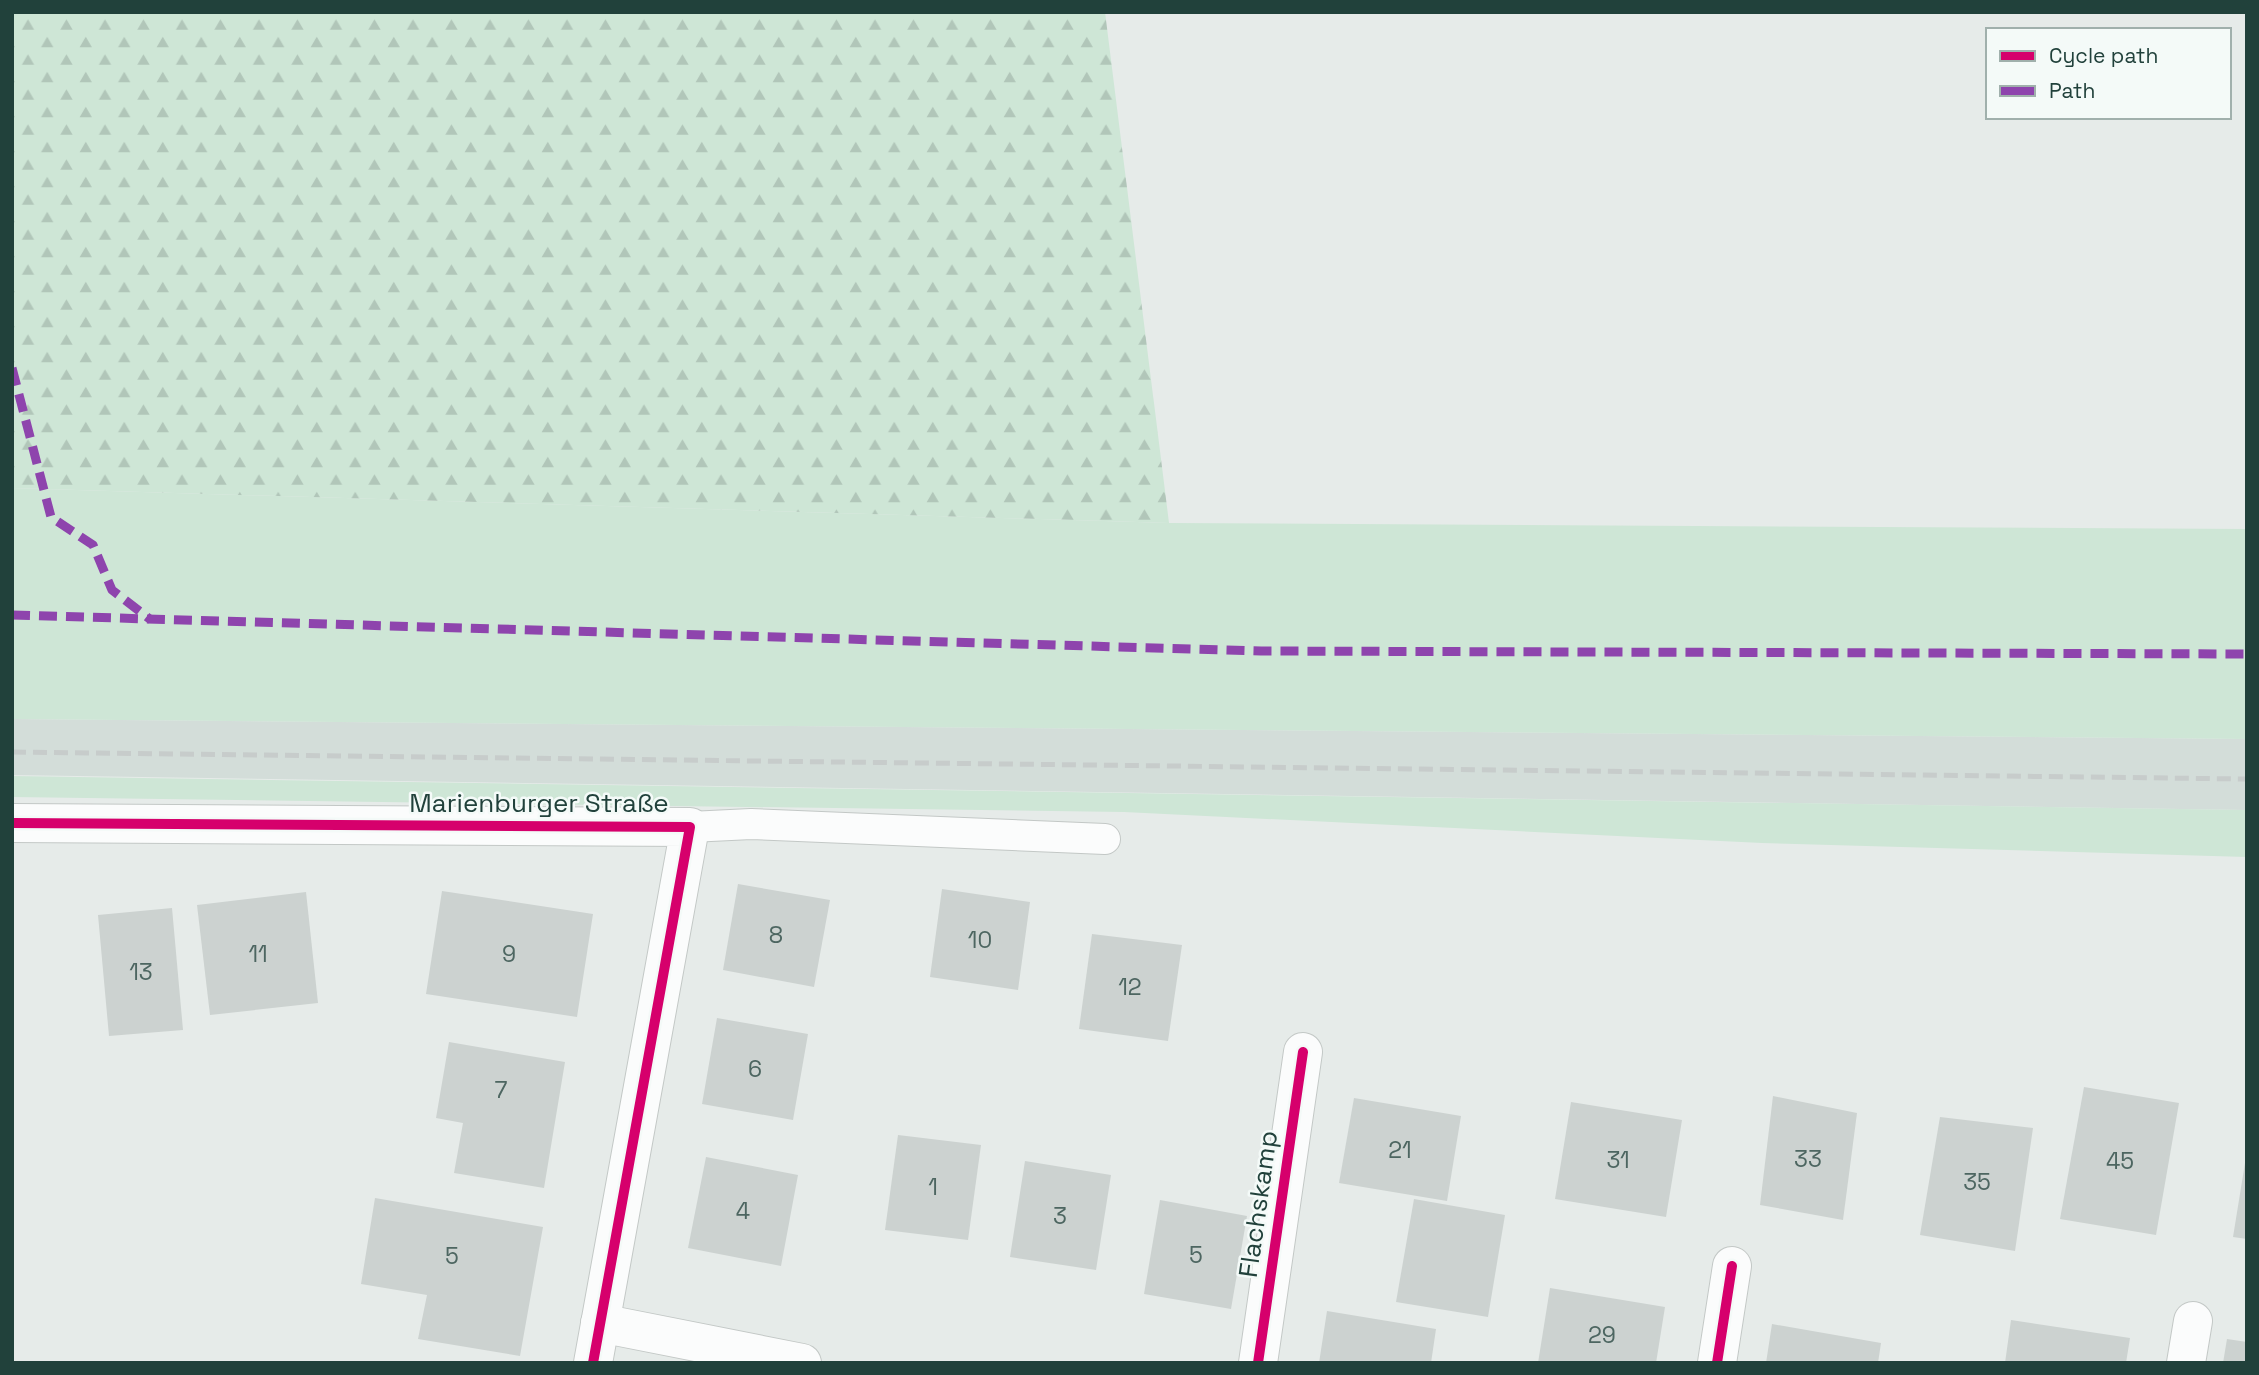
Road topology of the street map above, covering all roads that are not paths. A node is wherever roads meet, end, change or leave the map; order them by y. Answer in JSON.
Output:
{"nodes":[{"id":1,"x":12,"y":823,"type":"edge"},
{"id":2,"x":690,"y":827,"type":"junction"},
{"id":3,"x":1105,"y":839,"type":"dead end"},
{"id":4,"x":1303,"y":1052,"type":"dead end"},
{"id":5,"x":1732,"y":1266,"type":"dead end"},
{"id":6,"x":2193,"y":1321,"type":"dead end"},
{"id":7,"x":600,"y":1323,"type":"junction"},
{"id":8,"x":593,"y":1363,"type":"edge"},
{"id":9,"x":802,"y":1363,"type":"edge"},
{"id":10,"x":1258,"y":1363,"type":"edge"},
{"id":11,"x":1717,"y":1363,"type":"edge"},
{"id":12,"x":2186,"y":1363,"type":"edge"}],
"edges":[{"from":1,"to":2,"type":"street","name":"Marienburger Straße"},
{"from":2,"to":3,"type":"lane"},
{"from":2,"to":7,"type":"street","name":"Marienburger Straße"},
{"from":4,"to":10,"type":"street","name":"Flachskamp"},
{"from":5,"to":11,"type":"street"},
{"from":6,"to":12,"type":"street"},
{"from":7,"to":8,"type":"street","name":"Marienburger Straße"},
{"from":7,"to":9,"type":"street"}]}
